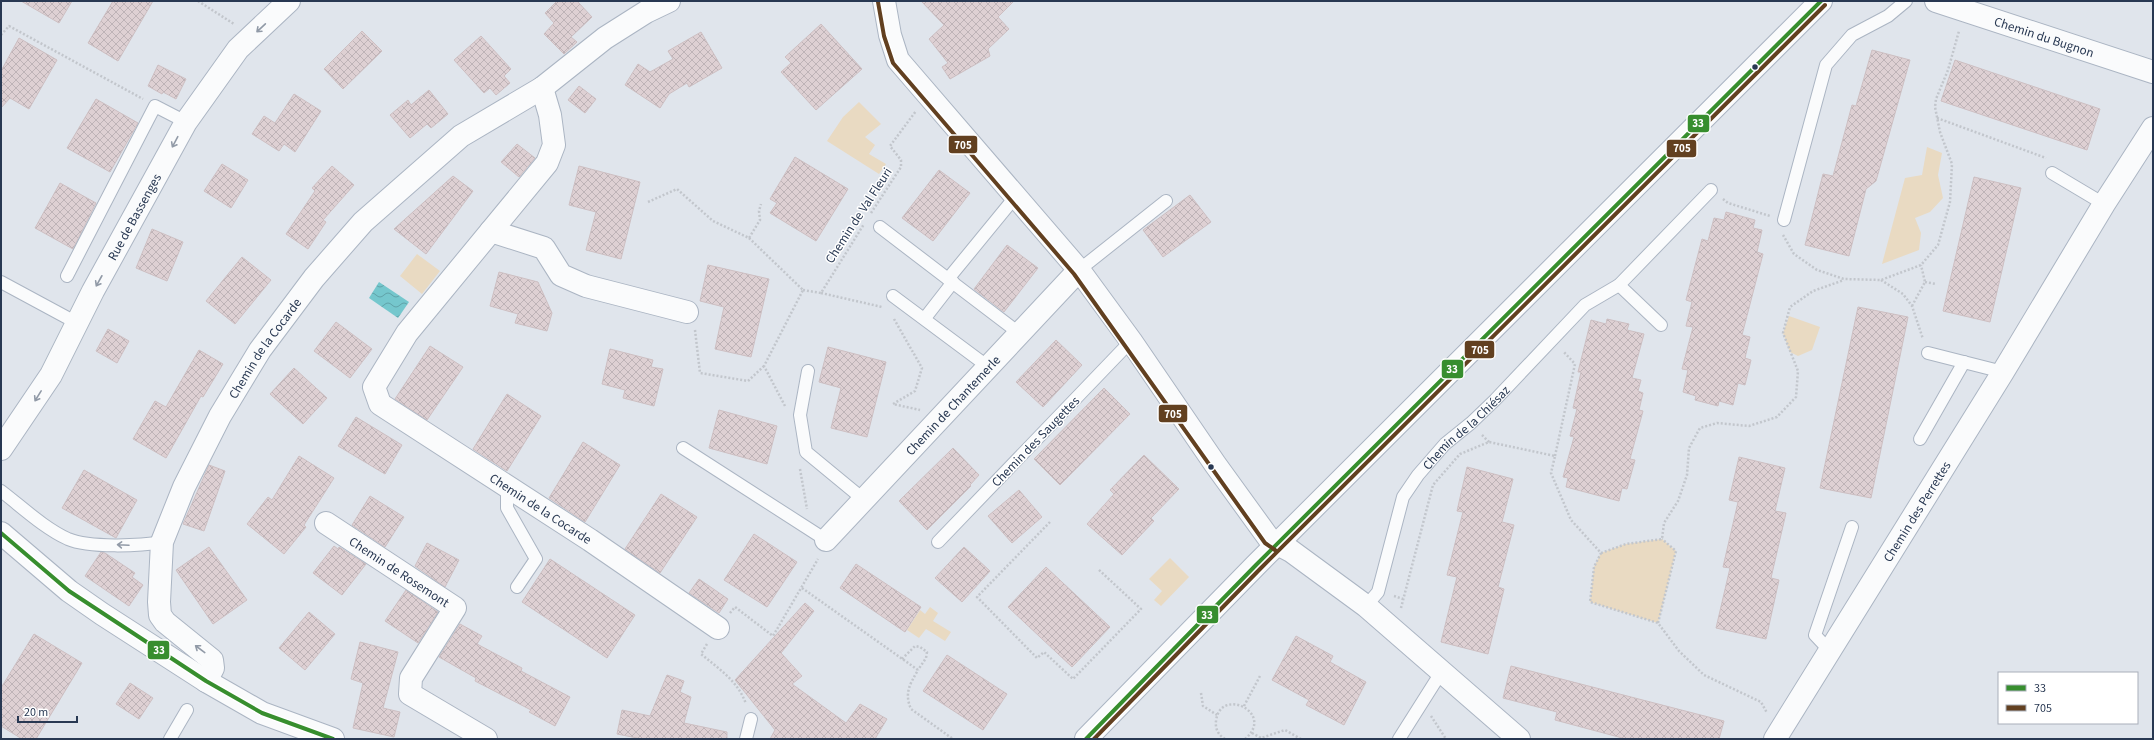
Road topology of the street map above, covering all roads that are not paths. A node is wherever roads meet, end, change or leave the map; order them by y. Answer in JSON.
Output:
{"nodes":[{"id":1,"x":289,"y":1,"type":"edge"},
{"id":2,"x":669,"y":1,"type":"edge"},
{"id":3,"x":884,"y":1,"type":"edge"},
{"id":4,"x":1821,"y":1,"type":"edge"},
{"id":5,"x":1906,"y":1,"type":"edge"},
{"id":6,"x":1936,"y":1,"type":"edge"},
{"id":7,"x":2153,"y":72,"type":"edge"},
{"id":8,"x":542,"y":88,"type":"junction"},
{"id":9,"x":186,"y":122,"type":"junction"},
{"id":10,"x":2153,"y":128,"type":"edge"},
{"id":11,"x":2052,"y":173,"type":"road end"},
{"id":12,"x":1711,"y":190,"type":"road end"},
{"id":13,"x":1016,"y":196,"type":"junction"},
{"id":14,"x":1166,"y":201,"type":"dead end"},
{"id":15,"x":2104,"y":204,"type":"junction"},
{"id":16,"x":1784,"y":220,"type":"road end"},
{"id":17,"x":880,"y":227,"type":"dead end"},
{"id":18,"x":491,"y":231,"type":"junction"},
{"id":19,"x":1079,"y":270,"type":"junction"},
{"id":20,"x":66,"y":276,"type":"dead end"},
{"id":21,"x":951,"y":280,"type":"junction"},
{"id":22,"x":1,"y":282,"type":"edge"},
{"id":23,"x":1619,"y":285,"type":"junction"},
{"id":24,"x":893,"y":296,"type":"dead end"},
{"id":25,"x":687,"y":312,"type":"road end"},
{"id":26,"x":925,"y":318,"type":"junction"},
{"id":27,"x":76,"y":323,"type":"junction"},
{"id":28,"x":1662,"y":325,"type":"dead end"},
{"id":29,"x":1019,"y":333,"type":"junction"},
{"id":30,"x":1131,"y":341,"type":"junction"},
{"id":31,"x":1928,"y":353,"type":"road end"},
{"id":32,"x":1964,"y":362,"type":"junction"},
{"id":33,"x":808,"y":371,"type":"dead end"},
{"id":34,"x":2003,"y":372,"type":"junction"},
{"id":35,"x":981,"y":374,"type":"junction"},
{"id":36,"x":1920,"y":439,"type":"dead end"},
{"id":37,"x":683,"y":448,"type":"dead end"},
{"id":38,"x":1,"y":449,"type":"edge"},
{"id":39,"x":899,"y":477,"type":"dead end"},
{"id":40,"x":507,"y":487,"type":"junction"},
{"id":41,"x":1,"y":491,"type":"edge"},
{"id":42,"x":863,"y":499,"type":"junction"},
{"id":43,"x":326,"y":523,"type":"dead end"},
{"id":44,"x":1852,"y":527,"type":"dead end"},
{"id":45,"x":1,"y":533,"type":"edge"},
{"id":46,"x":826,"y":540,"type":"joint"},
{"id":47,"x":162,"y":542,"type":"junction"},
{"id":48,"x":938,"y":542,"type":"dead end"},
{"id":49,"x":1278,"y":545,"type":"junction"},
{"id":50,"x":517,"y":586,"type":"dead end"},
{"id":51,"x":1366,"y":606,"type":"junction"},
{"id":52,"x":718,"y":628,"type":"road end"},
{"id":53,"x":1830,"y":651,"type":"junction"},
{"id":54,"x":1442,"y":671,"type":"junction"},
{"id":55,"x":206,"y":681,"type":"junction"},
{"id":56,"x":187,"y":710,"type":"dead end"},
{"id":57,"x":751,"y":719,"type":"road end"},
{"id":58,"x":1776,"y":737,"type":"edge"},
{"id":59,"x":170,"y":739,"type":"edge"},
{"id":60,"x":333,"y":739,"type":"edge"},
{"id":61,"x":486,"y":739,"type":"edge"},
{"id":62,"x":746,"y":739,"type":"edge"},
{"id":63,"x":1086,"y":739,"type":"edge"},
{"id":64,"x":1399,"y":739,"type":"edge"},
{"id":65,"x":1519,"y":739,"type":"edge"}],
"edges":[{"from":1,"to":9,"type":"street","name":"Rue de Bassenges","one_way":true},
{"from":2,"to":8,"type":"street","name":"Chemin de la Cocarde"},
{"from":3,"to":13,"type":"street"},
{"from":4,"to":49,"type":"street"},
{"from":5,"to":16,"type":"lane"},
{"from":6,"to":7,"type":"street","name":"Chemin du Bugnon"},
{"from":8,"to":18,"type":"street","name":"Chemin de la Cocarde"},
{"from":8,"to":47,"type":"street","name":"Chemin de la Cocarde"},
{"from":9,"to":20,"type":"lane"},
{"from":9,"to":27,"type":"street","name":"Rue de Bassenges","one_way":true},
{"from":10,"to":15,"type":"street","name":"Chemin des Perrettes"},
{"from":11,"to":15,"type":"lane"},
{"from":12,"to":23,"type":"lane","name":"Chemin de la Chiésaz"},
{"from":13,"to":19,"type":"street"},
{"from":13,"to":21,"type":"lane"},
{"from":14,"to":19,"type":"lane"},
{"from":15,"to":34,"type":"street","name":"Chemin des Perrettes"},
{"from":17,"to":21,"type":"lane"},
{"from":18,"to":25,"type":"street"},
{"from":18,"to":40,"type":"street","name":"Chemin de la Cocarde"},
{"from":19,"to":29,"type":"street","name":"Chemin de Chantemerle"},
{"from":19,"to":30,"type":"street"},
{"from":21,"to":26,"type":"lane"},
{"from":21,"to":29,"type":"lane"},
{"from":22,"to":27,"type":"lane"},
{"from":23,"to":28,"type":"lane"},
{"from":23,"to":51,"type":"lane","name":"Chemin de la Chiésaz"},
{"from":24,"to":26,"type":"lane"},
{"from":26,"to":35,"type":"lane"},
{"from":27,"to":38,"type":"street","name":"Rue de Bassenges","one_way":true},
{"from":29,"to":35,"type":"street","name":"Chemin de Chantemerle"},
{"from":30,"to":48,"type":"lane","name":"Chemin des Saugettes"},
{"from":30,"to":49,"type":"street"},
{"from":31,"to":32,"type":"lane"},
{"from":32,"to":34,"type":"lane"},
{"from":32,"to":36,"type":"lane"},
{"from":33,"to":42,"type":"lane"},
{"from":34,"to":53,"type":"street","name":"Chemin des Perrettes"},
{"from":35,"to":39,"type":"lane"},
{"from":35,"to":42,"type":"street","name":"Chemin de Chantemerle"},
{"from":37,"to":46,"type":"lane"},
{"from":40,"to":50,"type":"lane"},
{"from":40,"to":52,"type":"street","name":"Chemin de la Cocarde"},
{"from":47,"to":41,"type":"lane","one_way":true},
{"from":42,"to":46,"type":"street","name":"Chemin de Chantemerle"},
{"from":43,"to":61,"type":"street","name":"Chemin de Rosemont"},
{"from":44,"to":53,"type":"lane"},
{"from":45,"to":55,"type":"street"},
{"from":55,"to":47,"type":"street","name":"Chemin de la Cocarde","one_way":true},
{"from":49,"to":51,"type":"street"},
{"from":49,"to":63,"type":"street"},
{"from":51,"to":54,"type":"street"},
{"from":53,"to":58,"type":"street","name":"Chemin des Perrettes"},
{"from":54,"to":64,"type":"lane"},
{"from":54,"to":65,"type":"street"},
{"from":55,"to":60,"type":"street"},
{"from":56,"to":59,"type":"lane"},
{"from":57,"to":62,"type":"lane"}]}
